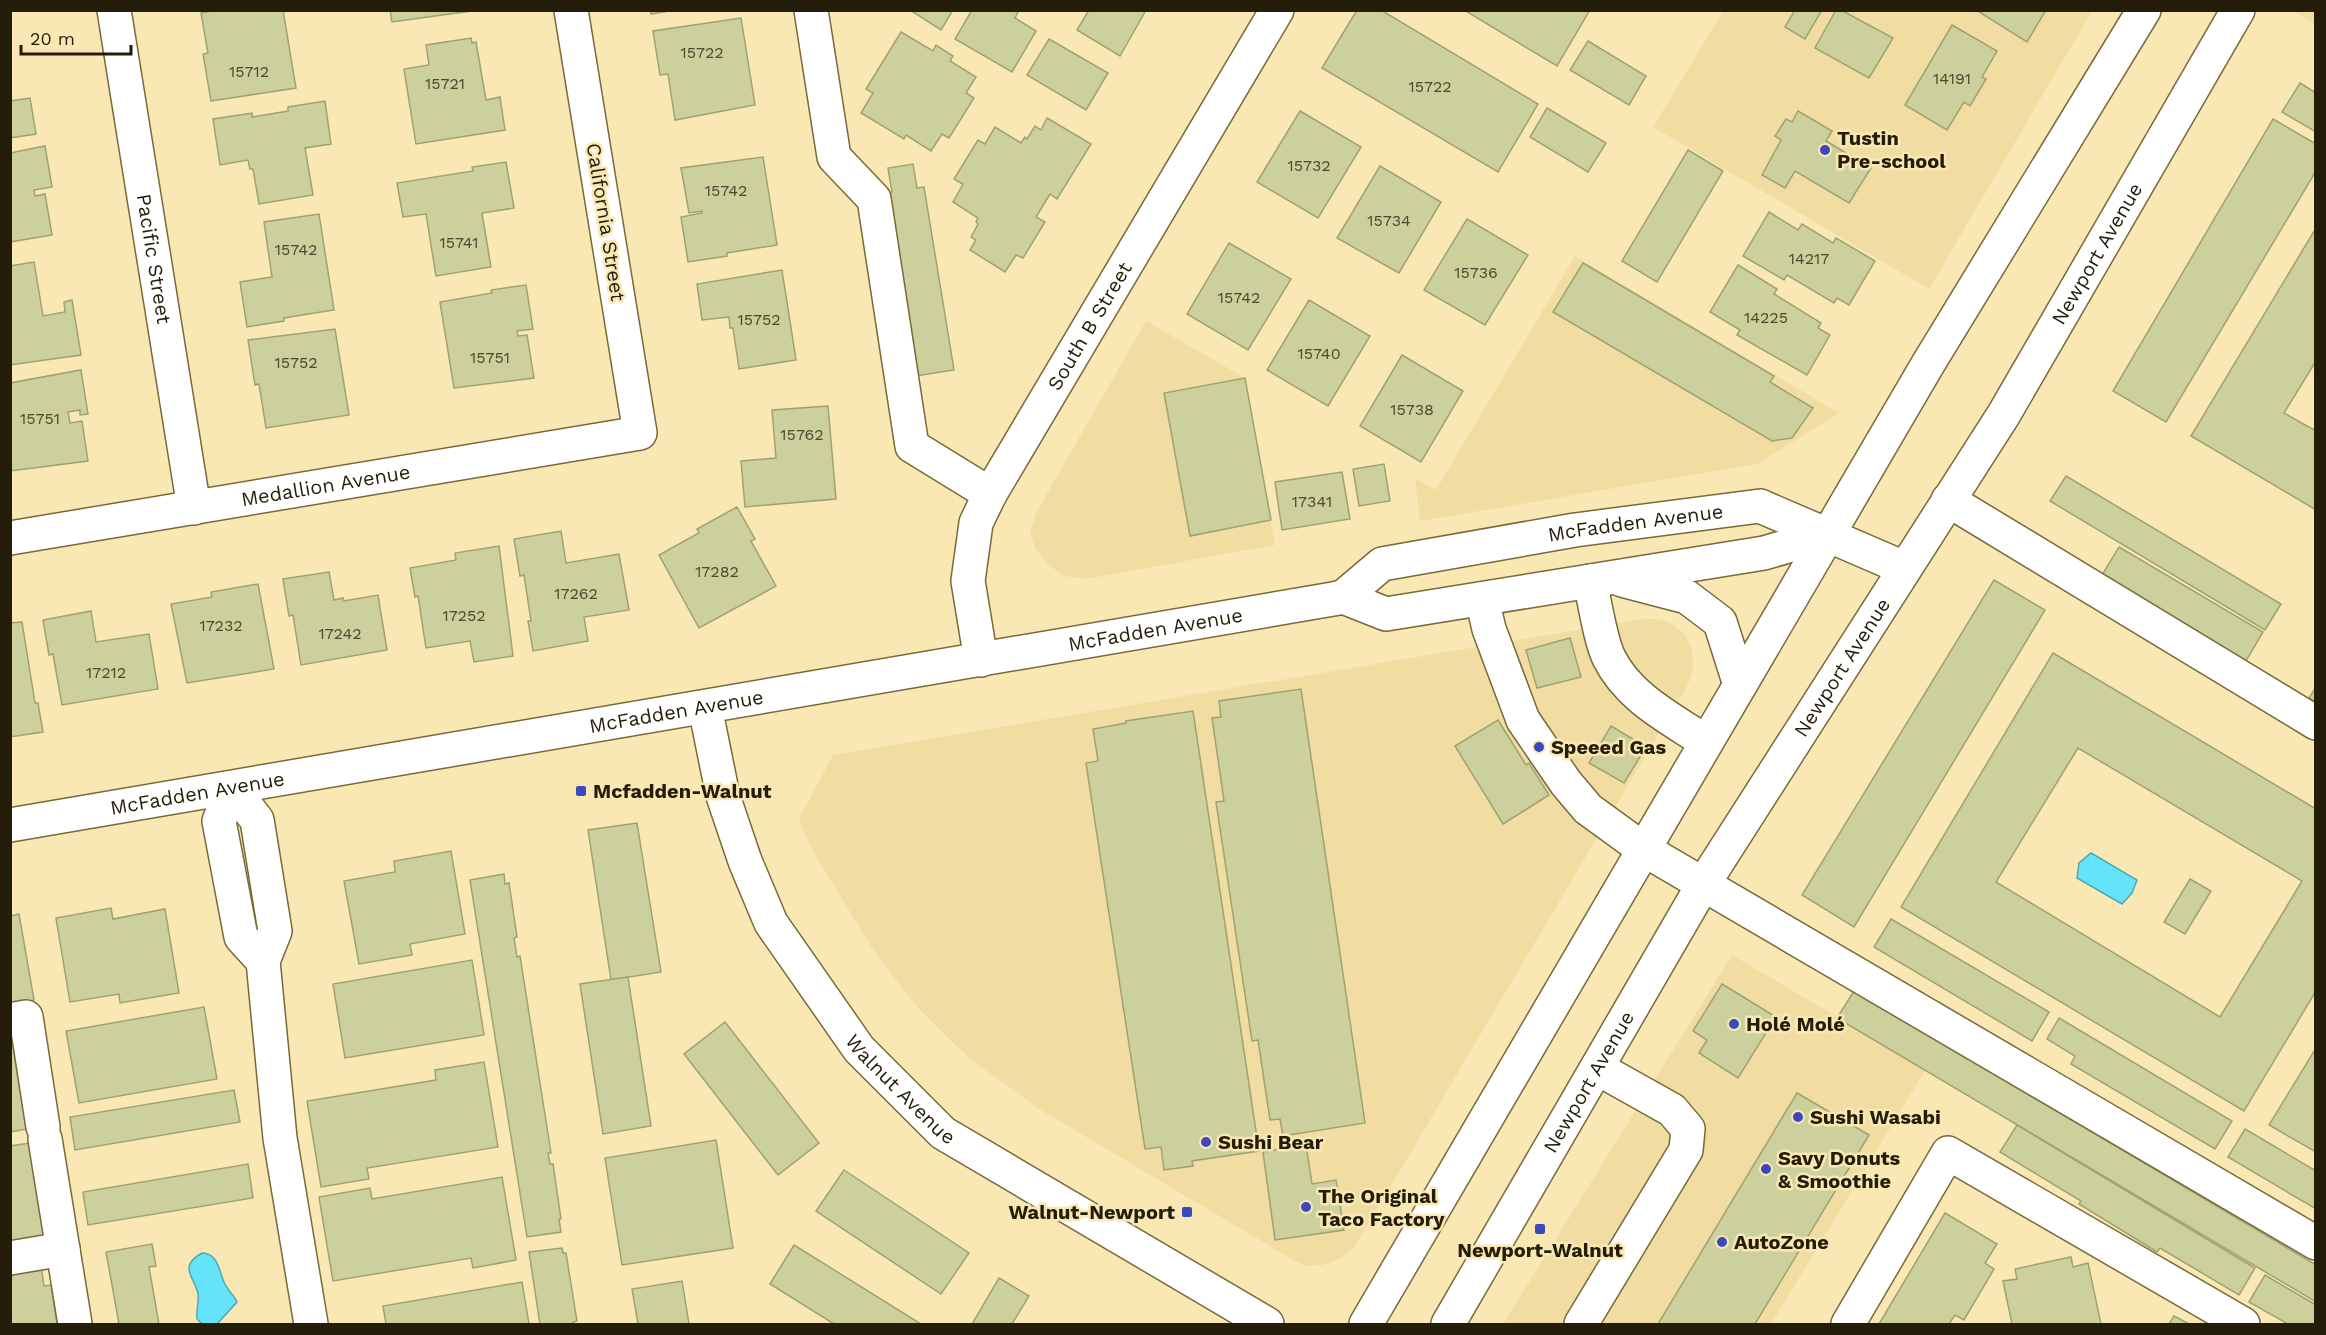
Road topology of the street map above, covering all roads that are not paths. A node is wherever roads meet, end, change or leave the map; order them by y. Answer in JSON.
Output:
{"nodes":[{"id":1,"x":114,"y":10,"type":"edge"},
{"id":2,"x":572,"y":10,"type":"edge"},
{"id":3,"x":811,"y":10,"type":"edge"},
{"id":4,"x":1277,"y":10,"type":"edge"},
{"id":5,"x":2144,"y":10,"type":"edge"},
{"id":6,"x":2238,"y":10,"type":"edge"},
{"id":7,"x":640,"y":433,"type":"joint"},
{"id":8,"x":990,"y":494,"type":"junction"},
{"id":9,"x":1948,"y":500,"type":"junction"},
{"id":10,"x":194,"y":508,"type":"junction"},
{"id":11,"x":1829,"y":534,"type":"junction"},
{"id":12,"x":10,"y":538,"type":"edge"},
{"id":13,"x":1904,"y":568,"type":"junction"},
{"id":14,"x":1601,"y":579,"type":"junction"},
{"id":15,"x":1343,"y":597,"type":"junction"},
{"id":16,"x":1482,"y":599,"type":"junction"},
{"id":17,"x":981,"y":660,"type":"junction"},
{"id":18,"x":1740,"y":685,"type":"junction"},
{"id":19,"x":705,"y":706,"type":"junction"},
{"id":20,"x":2316,"y":723,"type":"edge"},
{"id":21,"x":1706,"y":742,"type":"junction"},
{"id":22,"x":232,"y":788,"type":"junction"},
{"id":23,"x":10,"y":825,"type":"edge"},
{"id":24,"x":1643,"y":849,"type":"junction"},
{"id":25,"x":1704,"y":883,"type":"junction"},
{"id":26,"x":10,"y":1020,"type":"edge"},
{"id":27,"x":1597,"y":1068,"type":"junction"},
{"id":28,"x":2316,"y":1243,"type":"edge"},
{"id":29,"x":63,"y":1249,"type":"junction"},
{"id":30,"x":10,"y":1258,"type":"edge"},
{"id":31,"x":75,"y":1324,"type":"edge"},
{"id":32,"x":311,"y":1324,"type":"edge"},
{"id":33,"x":1266,"y":1324,"type":"edge"},
{"id":34,"x":1366,"y":1324,"type":"edge"},
{"id":35,"x":1448,"y":1324,"type":"edge"},
{"id":36,"x":1581,"y":1324,"type":"edge"},
{"id":37,"x":1848,"y":1324,"type":"edge"},
{"id":38,"x":2243,"y":1324,"type":"edge"}],
"edges":[{"from":1,"to":10,"type":"main road","name":"Pacific Street"},
{"from":2,"to":7,"type":"main road","name":"California Street"},
{"from":3,"to":8,"type":"main road"},
{"from":4,"to":8,"type":"main road","name":"South B Street"},
{"from":5,"to":11,"type":"main road"},
{"from":6,"to":9,"type":"main road","name":"Newport Avenue"},
{"from":7,"to":10,"type":"main road","name":"Medallion Avenue"},
{"from":8,"to":17,"type":"main road","name":"South B Street"},
{"from":9,"to":13,"type":"main road","name":"Newport Avenue"},
{"from":9,"to":20,"type":"main road"},
{"from":10,"to":12,"type":"main road","name":"Medallion Avenue"},
{"from":11,"to":13,"type":"main road","name":"McFadden Avenue"},
{"from":11,"to":14,"type":"main road"},
{"from":11,"to":15,"type":"main road","name":"McFadden Avenue"},
{"from":11,"to":18,"type":"main road"},
{"from":13,"to":25,"type":"main road","name":"Newport Avenue"},
{"from":14,"to":16,"type":"main road"},
{"from":14,"to":18,"type":"main road"},
{"from":14,"to":21,"type":"main road"},
{"from":15,"to":16,"type":"main road"},
{"from":15,"to":17,"type":"main road","name":"McFadden Avenue"},
{"from":16,"to":24,"type":"main road"},
{"from":17,"to":19,"type":"main road","name":"McFadden Avenue"},
{"from":18,"to":21,"type":"main road"},
{"from":19,"to":22,"type":"main road","name":"McFadden Avenue"},
{"from":19,"to":33,"type":"main road","name":"Walnut Avenue"},
{"from":21,"to":24,"type":"main road"},
{"from":22,"to":23,"type":"main road","name":"McFadden Avenue"},
{"from":22,"to":32,"type":"main road"},
{"from":24,"to":25,"type":"main road"},
{"from":24,"to":34,"type":"main road"},
{"from":25,"to":27,"type":"main road","name":"Newport Avenue"},
{"from":25,"to":28,"type":"main road"},
{"from":26,"to":29,"type":"main road"},
{"from":27,"to":35,"type":"main road","name":"Newport Avenue"},
{"from":27,"to":36,"type":"main road"},
{"from":29,"to":30,"type":"main road"},
{"from":29,"to":31,"type":"main road"},
{"from":37,"to":38,"type":"main road"}]}
